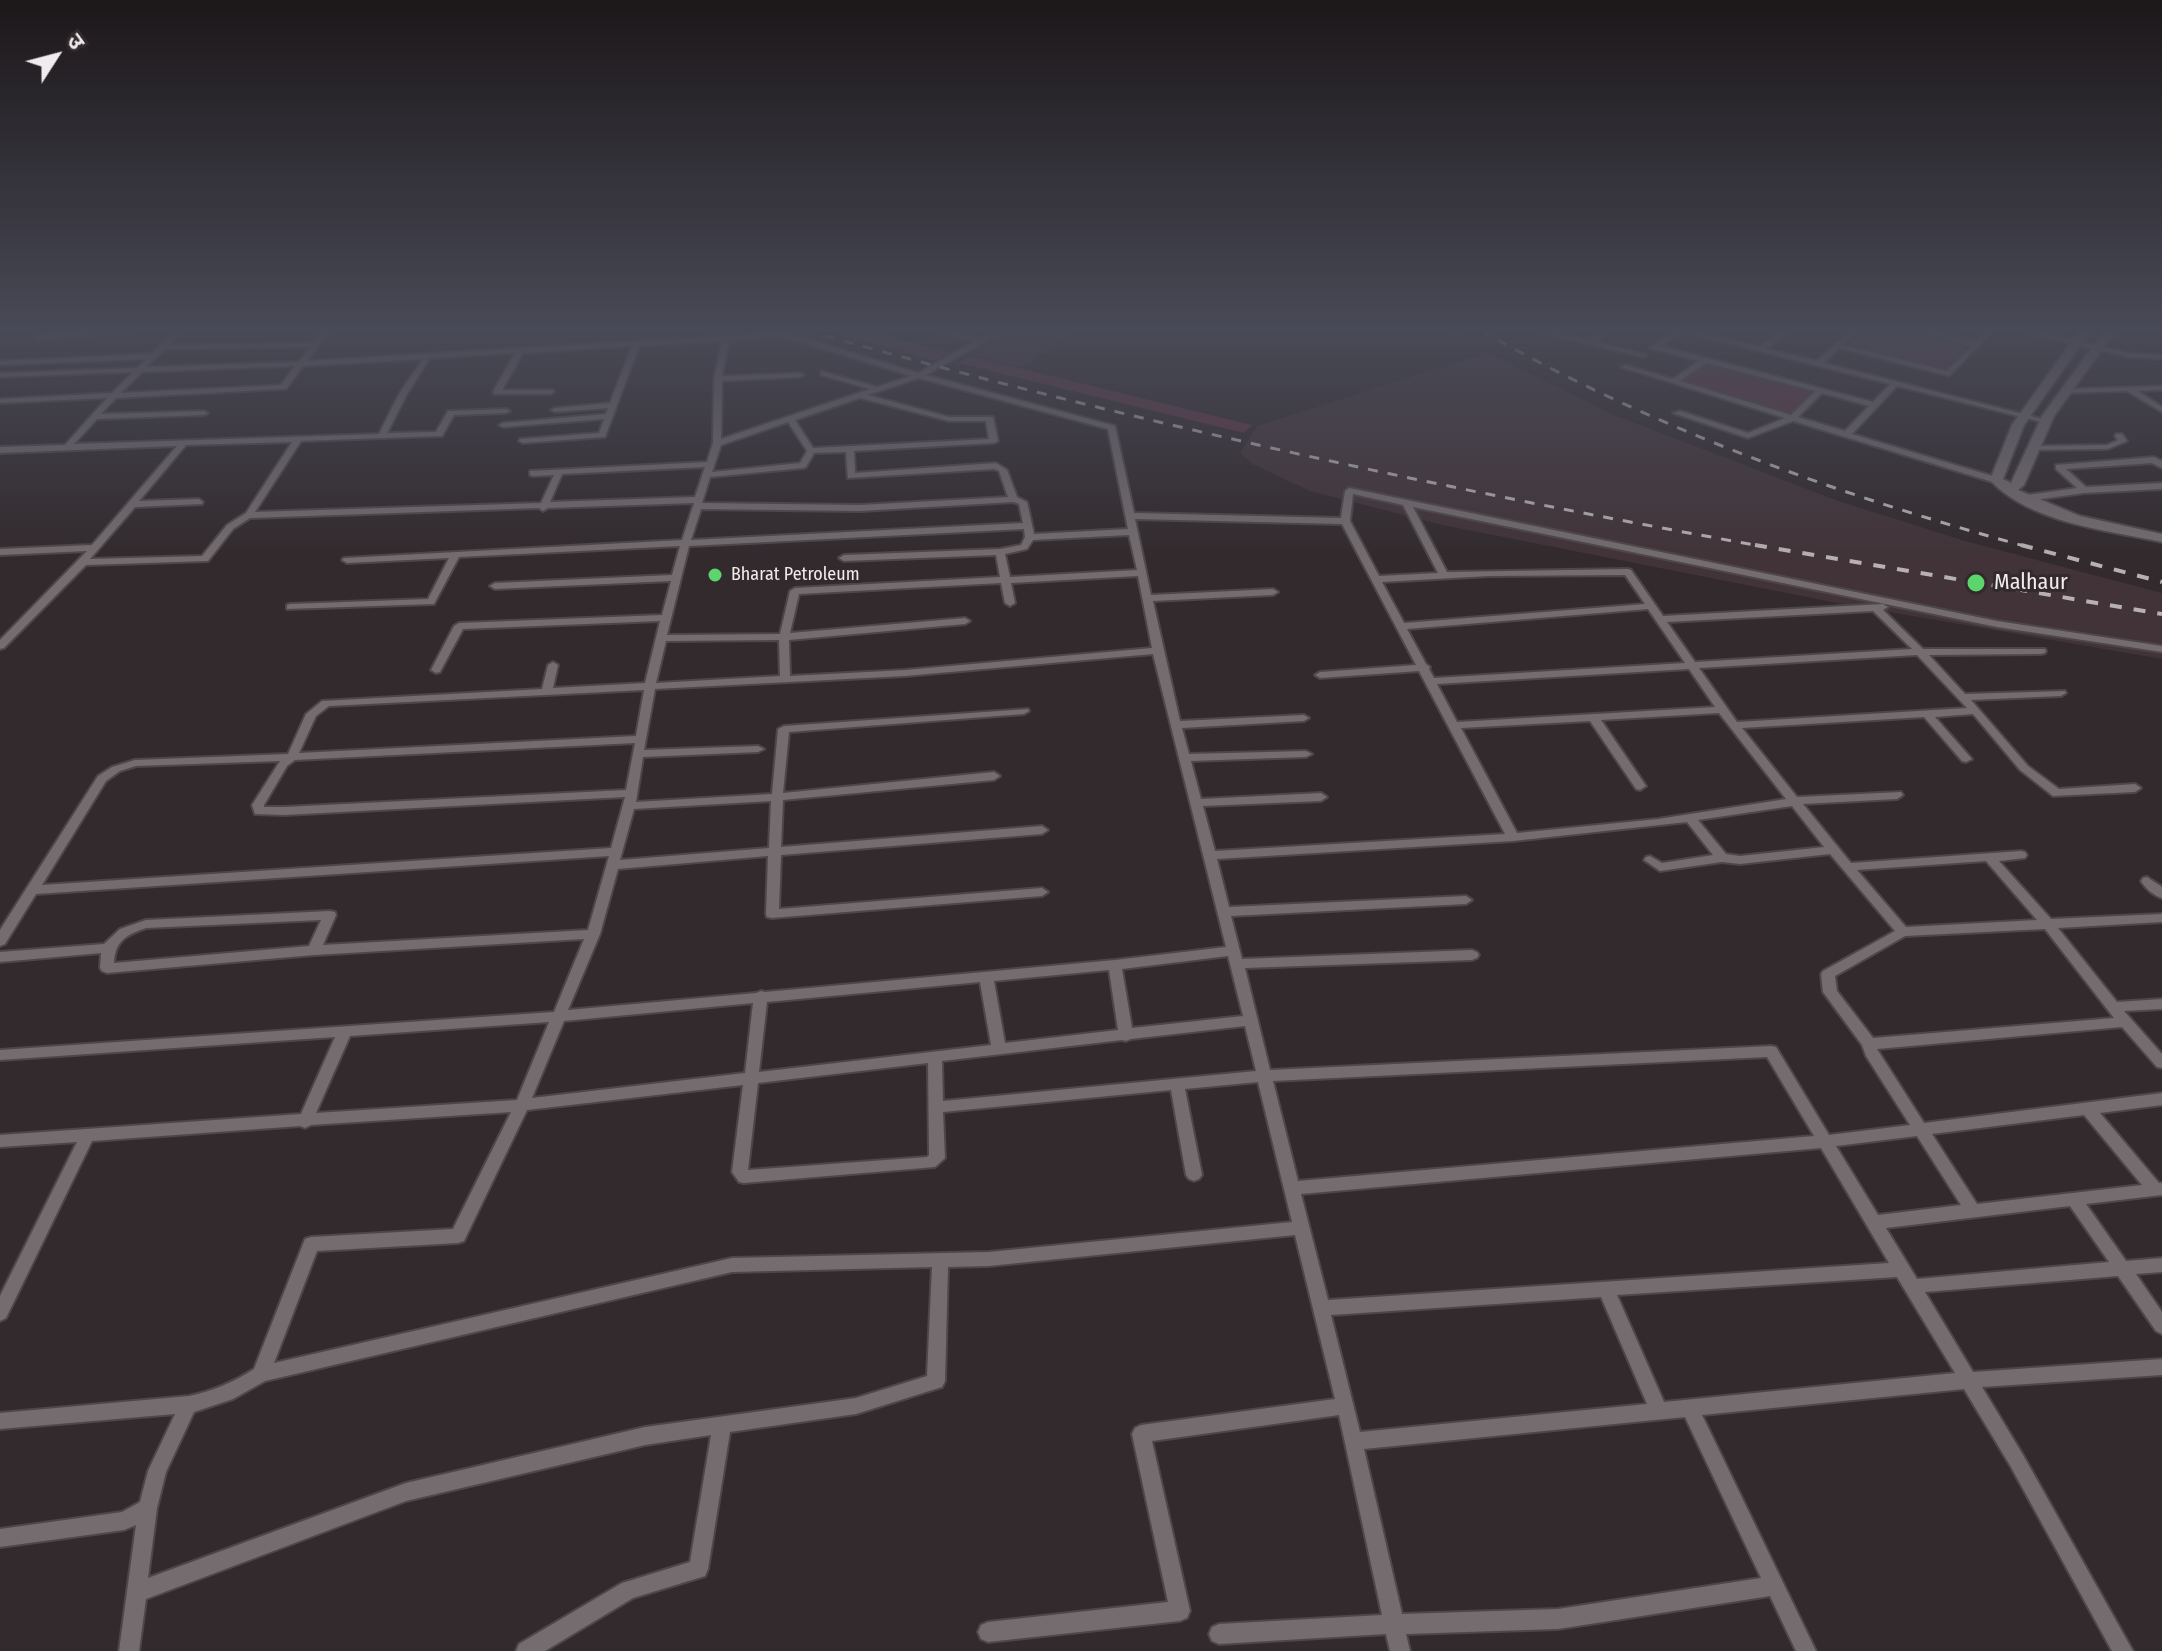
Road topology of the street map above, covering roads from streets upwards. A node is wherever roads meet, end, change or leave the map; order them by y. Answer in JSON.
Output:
{"nodes":[{"id":1,"x":103,"y":407,"type":"edge"},
{"id":2,"x":396,"y":407,"type":"edge"},
{"id":3,"x":589,"y":407,"type":"edge"},
{"id":4,"x":612,"y":407,"type":"edge"},
{"id":5,"x":718,"y":407,"type":"edge"},
{"id":6,"x":822,"y":407,"type":"edge"},
{"id":7,"x":903,"y":407,"type":"edge"},
{"id":8,"x":1003,"y":407,"type":"edge"},
{"id":9,"x":1039,"y":407,"type":"edge"},
{"id":10,"x":1756,"y":407,"type":"edge"},
{"id":11,"x":1803,"y":407,"type":"edge"},
{"id":12,"x":1873,"y":407,"type":"edge"},
{"id":13,"x":1980,"y":407,"type":"edge"},
{"id":14,"x":2031,"y":407,"type":"edge"},
{"id":15,"x":2055,"y":407,"type":"edge"},
{"id":16,"x":555,"y":410,"type":"dead end"},
{"id":17,"x":506,"y":411,"type":"dead end"},
{"id":18,"x":204,"y":413,"type":"dead end"},
{"id":19,"x":1677,"y":413,"type":"dead end"},
{"id":20,"x":609,"y":416,"type":"junction"},
{"id":21,"x":94,"y":417,"type":"junction"},
{"id":22,"x":790,"y":418,"type":"junction"},
{"id":23,"x":1792,"y":418,"type":"junction"},
{"id":24,"x":2023,"y":418,"type":"junction"},
{"id":25,"x":990,"y":419,"type":"junction"},
{"id":26,"x":2046,"y":421,"type":"junction"},
{"id":27,"x":503,"y":425,"type":"dead end"},
{"id":28,"x":1847,"y":434,"type":"junction"},
{"id":29,"x":382,"y":436,"type":"junction"},
{"id":30,"x":2119,"y":436,"type":"dead end"},
{"id":31,"x":2013,"y":437,"type":"junction"},
{"id":32,"x":298,"y":439,"type":"junction"},
{"id":33,"x":523,"y":441,"type":"dead end"},
{"id":34,"x":994,"y":441,"type":"junction"},
{"id":35,"x":184,"y":443,"type":"junction"},
{"id":36,"x":717,"y":443,"type":"junction"},
{"id":37,"x":2035,"y":445,"type":"junction"},
{"id":38,"x":67,"y":447,"type":"junction"},
{"id":39,"x":851,"y":449,"type":"junction"},
{"id":40,"x":2060,"y":449,"type":"junction"},
{"id":41,"x":0,"y":450,"type":"edge"},
{"id":42,"x":811,"y":451,"type":"junction"},
{"id":43,"x":2082,"y":465,"type":"junction"},
{"id":44,"x":2162,"y":465,"type":"edge"},
{"id":45,"x":996,"y":466,"type":"junction"},
{"id":46,"x":708,"y":470,"type":"junction"},
{"id":47,"x":559,"y":472,"type":"junction"},
{"id":48,"x":533,"y":473,"type":"dead end"},
{"id":49,"x":1996,"y":480,"type":"junction"},
{"id":50,"x":2162,"y":486,"type":"edge"},
{"id":51,"x":2084,"y":490,"type":"junction"},
{"id":52,"x":2015,"y":492,"type":"junction"},
{"id":53,"x":1013,"y":499,"type":"junction"},
{"id":54,"x":199,"y":502,"type":"dead end"},
{"id":55,"x":698,"y":503,"type":"junction"},
{"id":56,"x":1407,"y":503,"type":"junction"},
{"id":57,"x":132,"y":504,"type":"junction"},
{"id":58,"x":543,"y":508,"type":"junction"},
{"id":59,"x":249,"y":515,"type":"junction"},
{"id":60,"x":1129,"y":516,"type":"junction"},
{"id":61,"x":1345,"y":521,"type":"junction"},
{"id":62,"x":1027,"y":526,"type":"junction"},
{"id":63,"x":1133,"y":532,"type":"junction"},
{"id":64,"x":1030,"y":537,"type":"junction"},
{"id":65,"x":2162,"y":538,"type":"edge"},
{"id":66,"x":686,"y":541,"type":"junction"},
{"id":67,"x":94,"y":548,"type":"junction"},
{"id":68,"x":0,"y":552,"type":"edge"},
{"id":69,"x":1000,"y":552,"type":"junction"},
{"id":70,"x":456,"y":554,"type":"junction"},
{"id":71,"x":844,"y":558,"type":"dead end"},
{"id":72,"x":347,"y":560,"type":"dead end"},
{"id":73,"x":82,"y":562,"type":"junction"},
{"id":74,"x":1142,"y":573,"type":"junction"},
{"id":75,"x":1444,"y":576,"type":"junction"},
{"id":76,"x":676,"y":578,"type":"junction"},
{"id":77,"x":1377,"y":579,"type":"junction"},
{"id":78,"x":1006,"y":580,"type":"junction"},
{"id":79,"x":495,"y":586,"type":"dead end"},
{"id":80,"x":1273,"y":592,"type":"dead end"},
{"id":81,"x":1148,"y":598,"type":"junction"},
{"id":82,"x":1010,"y":603,"type":"dead end"},
{"id":83,"x":1906,"y":605,"type":"junction"},
{"id":84,"x":1651,"y":606,"type":"junction"},
{"id":85,"x":290,"y":607,"type":"dead end"},
{"id":86,"x":1875,"y":607,"type":"junction"},
{"id":87,"x":667,"y":618,"type":"junction"},
{"id":88,"x":1660,"y":619,"type":"junction"},
{"id":89,"x":965,"y":621,"type":"dead end"},
{"id":90,"x":1402,"y":626,"type":"junction"},
{"id":91,"x":784,"y":637,"type":"junction"},
{"id":92,"x":661,"y":638,"type":"junction"},
{"id":93,"x":0,"y":646,"type":"edge"},
{"id":94,"x":2162,"y":649,"type":"edge"},
{"id":95,"x":1160,"y":650,"type":"junction"},
{"id":96,"x":2041,"y":651,"type":"dead end"},
{"id":97,"x":1920,"y":652,"type":"junction"},
{"id":98,"x":553,"y":665,"type":"dead end"},
{"id":99,"x":1692,"y":666,"type":"junction"},
{"id":100,"x":1425,"y":667,"type":"junction"},
{"id":101,"x":436,"y":670,"type":"dead end"},
{"id":102,"x":1320,"y":675,"type":"dead end"},
{"id":103,"x":785,"y":679,"type":"junction"},
{"id":104,"x":1431,"y":681,"type":"junction"},
{"id":105,"x":649,"y":685,"type":"junction"},
{"id":106,"x":547,"y":691,"type":"junction"},
{"id":107,"x":2061,"y":693,"type":"dead end"},
{"id":108,"x":1962,"y":697,"type":"junction"},
{"id":109,"x":1722,"y":710,"type":"junction"},
{"id":110,"x":1024,"y":711,"type":"dead end"},
{"id":111,"x":1976,"y":711,"type":"junction"},
{"id":112,"x":1927,"y":714,"type":"junction"},
{"id":113,"x":1593,"y":717,"type":"junction"},
{"id":114,"x":1304,"y":718,"type":"dead end"},
{"id":115,"x":1176,"y":725,"type":"junction"},
{"id":116,"x":1454,"y":725,"type":"junction"},
{"id":117,"x":1734,"y":725,"type":"junction"},
{"id":118,"x":641,"y":739,"type":"junction"},
{"id":119,"x":758,"y":749,"type":"dead end"},
{"id":120,"x":638,"y":754,"type":"junction"},
{"id":121,"x":1306,"y":754,"type":"dead end"},
{"id":122,"x":292,"y":757,"type":"junction"},
{"id":123,"x":1185,"y":758,"type":"junction"},
{"id":124,"x":1966,"y":759,"type":"dead end"},
{"id":125,"x":994,"y":776,"type":"dead end"},
{"id":126,"x":1640,"y":786,"type":"dead end"},
{"id":127,"x":2135,"y":788,"type":"dead end"},
{"id":128,"x":631,"y":793,"type":"junction"},
{"id":129,"x":1897,"y":795,"type":"dead end"},
{"id":130,"x":777,"y":797,"type":"junction"},
{"id":131,"x":1321,"y":797,"type":"dead end"},
{"id":132,"x":1797,"y":801,"type":"junction"},
{"id":133,"x":1197,"y":803,"type":"junction"},
{"id":134,"x":628,"y":806,"type":"junction"},
{"id":135,"x":1689,"y":817,"type":"junction"},
{"id":136,"x":1042,"y":830,"type":"dead end"},
{"id":137,"x":1513,"y":837,"type":"junction"},
{"id":138,"x":1833,"y":850,"type":"junction"},
{"id":139,"x":774,"y":854,"type":"junction"},
{"id":140,"x":1210,"y":855,"type":"junction"},
{"id":141,"x":2021,"y":855,"type":"dead end"},
{"id":142,"x":1989,"y":857,"type":"junction"},
{"id":143,"x":1722,"y":858,"type":"junction"},
{"id":144,"x":614,"y":859,"type":"junction"},
{"id":145,"x":1650,"y":860,"type":"dead end"},
{"id":146,"x":1847,"y":867,"type":"junction"},
{"id":147,"x":2162,"y":880,"type":"edge"},
{"id":148,"x":32,"y":890,"type":"junction"},
{"id":149,"x":1042,"y":892,"type":"dead end"},
{"id":150,"x":2162,"y":894,"type":"edge"},
{"id":151,"x":1466,"y":900,"type":"dead end"},
{"id":152,"x":1224,"y":912,"type":"junction"},
{"id":153,"x":2162,"y":918,"type":"edge"},
{"id":154,"x":2047,"y":923,"type":"junction"},
{"id":155,"x":1903,"y":932,"type":"junction"},
{"id":156,"x":593,"y":934,"type":"junction"},
{"id":157,"x":0,"y":941,"type":"edge"},
{"id":158,"x":108,"y":948,"type":"junction"},
{"id":159,"x":314,"y":950,"type":"junction"},
{"id":160,"x":1472,"y":955,"type":"dead end"},
{"id":161,"x":0,"y":957,"type":"edge"},
{"id":162,"x":1235,"y":958,"type":"junction"},
{"id":163,"x":1115,"y":965,"type":"junction"},
{"id":164,"x":986,"y":976,"type":"junction"},
{"id":165,"x":761,"y":996,"type":"junction"},
{"id":166,"x":2162,"y":1004,"type":"edge"},
{"id":167,"x":2113,"y":1007,"type":"junction"},
{"id":168,"x":559,"y":1014,"type":"junction"},
{"id":169,"x":1249,"y":1020,"type":"junction"},
{"id":170,"x":2125,"y":1022,"type":"junction"},
{"id":171,"x":344,"y":1033,"type":"junction"},
{"id":172,"x":1126,"y":1036,"type":"junction"},
{"id":173,"x":1869,"y":1044,"type":"junction"},
{"id":174,"x":999,"y":1050,"type":"junction"},
{"id":175,"x":0,"y":1055,"type":"edge"},
{"id":176,"x":935,"y":1058,"type":"junction"},
{"id":177,"x":2162,"y":1063,"type":"edge"},
{"id":178,"x":1263,"y":1076,"type":"junction"},
{"id":179,"x":750,"y":1079,"type":"junction"},
{"id":180,"x":1177,"y":1084,"type":"junction"},
{"id":181,"x":2162,"y":1099,"type":"edge"},
{"id":182,"x":522,"y":1105,"type":"junction"},
{"id":183,"x":938,"y":1107,"type":"junction"},
{"id":184,"x":2087,"y":1108,"type":"junction"},
{"id":185,"x":305,"y":1122,"type":"junction"},
{"id":186,"x":1920,"y":1128,"type":"junction"},
{"id":187,"x":87,"y":1136,"type":"junction"},
{"id":188,"x":0,"y":1141,"type":"edge"},
{"id":189,"x":1826,"y":1141,"type":"junction"},
{"id":190,"x":1194,"y":1175,"type":"dead end"},
{"id":191,"x":1291,"y":1188,"type":"junction"},
{"id":192,"x":2159,"y":1189,"type":"edge"},
{"id":193,"x":2074,"y":1199,"type":"junction"},
{"id":194,"x":1973,"y":1211,"type":"junction"},
{"id":195,"x":1875,"y":1222,"type":"junction"},
{"id":196,"x":1301,"y":1228,"type":"junction"},
{"id":197,"x":940,"y":1260,"type":"junction"},
{"id":198,"x":2162,"y":1265,"type":"edge"},
{"id":199,"x":1903,"y":1269,"type":"junction"},
{"id":200,"x":2122,"y":1269,"type":"junction"},
{"id":201,"x":1915,"y":1286,"type":"junction"},
{"id":202,"x":1606,"y":1289,"type":"junction"},
{"id":203,"x":1321,"y":1308,"type":"junction"},
{"id":204,"x":0,"y":1313,"type":"edge"},
{"id":205,"x":2162,"y":1326,"type":"edge"},
{"id":206,"x":2162,"y":1367,"type":"edge"},
{"id":207,"x":261,"y":1374,"type":"junction"},
{"id":208,"x":1969,"y":1380,"type":"junction"},
{"id":209,"x":1346,"y":1406,"type":"junction"},
{"id":210,"x":187,"y":1407,"type":"junction"},
{"id":211,"x":1690,"y":1408,"type":"junction"},
{"id":212,"x":1659,"y":1411,"type":"junction"},
{"id":213,"x":0,"y":1421,"type":"edge"},
{"id":214,"x":722,"y":1425,"type":"junction"},
{"id":215,"x":1354,"y":1441,"type":"junction"},
{"id":216,"x":148,"y":1508,"type":"junction"},
{"id":217,"x":0,"y":1538,"type":"edge"},
{"id":218,"x":1775,"y":1586,"type":"junction"},
{"id":219,"x":138,"y":1592,"type":"junction"},
{"id":220,"x":1394,"y":1624,"type":"junction"},
{"id":221,"x":988,"y":1632,"type":"dead end"},
{"id":222,"x":1219,"y":1634,"type":"dead end"},
{"id":223,"x":129,"y":1651,"type":"edge"},
{"id":224,"x":526,"y":1651,"type":"edge"},
{"id":225,"x":1400,"y":1651,"type":"edge"},
{"id":226,"x":1806,"y":1651,"type":"edge"},
{"id":227,"x":2123,"y":1651,"type":"edge"}],
"edges":[{"from":1,"to":21,"type":"street"},
{"from":2,"to":29,"type":"street"},
{"from":3,"to":16,"type":"street"},
{"from":4,"to":20,"type":"street"},
{"from":5,"to":36,"type":"street"},
{"from":6,"to":22,"type":"street"},
{"from":7,"to":25,"type":"street"},
{"from":8,"to":25,"type":"street"},
{"from":9,"to":60,"type":"street"},
{"from":10,"to":23,"type":"street"},
{"from":11,"to":23,"type":"street"},
{"from":12,"to":28,"type":"street"},
{"from":13,"to":24,"type":"street"},
{"from":14,"to":24,"type":"street"},
{"from":15,"to":26,"type":"street"},
{"from":17,"to":29,"type":"street"},
{"from":18,"to":21,"type":"street"},
{"from":19,"to":23,"type":"street"},
{"from":20,"to":27,"type":"street"},
{"from":20,"to":33,"type":"street"},
{"from":21,"to":38,"type":"street"},
{"from":22,"to":36,"type":"street"},
{"from":22,"to":42,"type":"street"},
{"from":23,"to":28,"type":"street"},
{"from":24,"to":26,"type":"street"},
{"from":24,"to":31,"type":"street"},
{"from":25,"to":34,"type":"street"},
{"from":26,"to":37,"type":"street"},
{"from":28,"to":49,"type":"street"},
{"from":29,"to":32,"type":"street"},
{"from":30,"to":40,"type":"street"},
{"from":31,"to":37,"type":"street"},
{"from":31,"to":49,"type":"street"},
{"from":32,"to":35,"type":"street"},
{"from":32,"to":59,"type":"street"},
{"from":34,"to":39,"type":"street"},
{"from":34,"to":45,"type":"street"},
{"from":35,"to":38,"type":"street"},
{"from":35,"to":57,"type":"street"},
{"from":36,"to":46,"type":"street"},
{"from":37,"to":40,"type":"street"},
{"from":37,"to":52,"type":"street"},
{"from":38,"to":41,"type":"street"},
{"from":39,"to":42,"type":"street"},
{"from":39,"to":45,"type":"street"},
{"from":40,"to":43,"type":"street"},
{"from":42,"to":46,"type":"street"},
{"from":43,"to":44,"type":"street"},
{"from":43,"to":51,"type":"street"},
{"from":45,"to":53,"type":"street"},
{"from":46,"to":47,"type":"street"},
{"from":46,"to":55,"type":"street"},
{"from":47,"to":48,"type":"street"},
{"from":47,"to":58,"type":"street"},
{"from":49,"to":52,"type":"street"},
{"from":50,"to":51,"type":"street"},
{"from":51,"to":52,"type":"street"},
{"from":52,"to":65,"type":"street"},
{"from":53,"to":55,"type":"street"},
{"from":53,"to":62,"type":"street"},
{"from":54,"to":57,"type":"street"},
{"from":55,"to":58,"type":"street"},
{"from":55,"to":66,"type":"street"},
{"from":56,"to":61,"type":"street"},
{"from":56,"to":75,"type":"street"},
{"from":56,"to":83,"type":"street"},
{"from":57,"to":67,"type":"street"},
{"from":58,"to":59,"type":"street"},
{"from":59,"to":73,"type":"street"},
{"from":60,"to":61,"type":"street"},
{"from":60,"to":63,"type":"street"},
{"from":61,"to":77,"type":"street"},
{"from":62,"to":64,"type":"street"},
{"from":62,"to":66,"type":"street"},
{"from":63,"to":64,"type":"street"},
{"from":63,"to":74,"type":"street"},
{"from":64,"to":69,"type":"street"},
{"from":66,"to":70,"type":"street"},
{"from":66,"to":76,"type":"street"},
{"from":67,"to":68,"type":"street"},
{"from":67,"to":73,"type":"street"},
{"from":69,"to":71,"type":"street"},
{"from":69,"to":78,"type":"street"},
{"from":70,"to":72,"type":"street"},
{"from":70,"to":85,"type":"street"},
{"from":73,"to":93,"type":"street"},
{"from":74,"to":78,"type":"street"},
{"from":74,"to":81,"type":"street"},
{"from":75,"to":77,"type":"street"},
{"from":75,"to":84,"type":"street"},
{"from":76,"to":79,"type":"street"},
{"from":76,"to":87,"type":"street"},
{"from":77,"to":90,"type":"street"},
{"from":78,"to":82,"type":"street"},
{"from":78,"to":91,"type":"street"},
{"from":80,"to":81,"type":"street"},
{"from":81,"to":95,"type":"street"},
{"from":83,"to":86,"type":"street"},
{"from":83,"to":94,"type":"street"},
{"from":84,"to":88,"type":"street"},
{"from":84,"to":90,"type":"street"},
{"from":86,"to":88,"type":"street"},
{"from":86,"to":97,"type":"street"},
{"from":87,"to":92,"type":"street"},
{"from":87,"to":101,"type":"street"},
{"from":88,"to":99,"type":"street"},
{"from":89,"to":91,"type":"street"},
{"from":90,"to":100,"type":"street"},
{"from":91,"to":92,"type":"street"},
{"from":91,"to":103,"type":"street"},
{"from":92,"to":105,"type":"street"},
{"from":95,"to":103,"type":"street"},
{"from":95,"to":115,"type":"street"},
{"from":96,"to":97,"type":"street"},
{"from":97,"to":99,"type":"street"},
{"from":97,"to":108,"type":"street"},
{"from":98,"to":106,"type":"street"},
{"from":99,"to":104,"type":"street"},
{"from":99,"to":109,"type":"street"},
{"from":100,"to":102,"type":"street"},
{"from":100,"to":104,"type":"street"},
{"from":103,"to":105,"type":"street"},
{"from":104,"to":116,"type":"street"},
{"from":105,"to":106,"type":"street"},
{"from":105,"to":118,"type":"street"},
{"from":106,"to":122,"type":"street"},
{"from":107,"to":108,"type":"street"},
{"from":108,"to":111,"type":"street"},
{"from":109,"to":113,"type":"street"},
{"from":109,"to":117,"type":"street"},
{"from":110,"to":130,"type":"street"},
{"from":111,"to":112,"type":"street"},
{"from":111,"to":127,"type":"street"},
{"from":112,"to":117,"type":"street"},
{"from":112,"to":124,"type":"street"},
{"from":113,"to":116,"type":"street"},
{"from":113,"to":126,"type":"street"},
{"from":114,"to":115,"type":"street"},
{"from":115,"to":123,"type":"street"},
{"from":116,"to":137,"type":"street"},
{"from":117,"to":132,"type":"street"},
{"from":118,"to":120,"type":"street"},
{"from":118,"to":122,"type":"street"},
{"from":119,"to":120,"type":"street"},
{"from":120,"to":128,"type":"street"},
{"from":121,"to":123,"type":"street"},
{"from":122,"to":128,"type":"street"},
{"from":122,"to":148,"type":"street"},
{"from":123,"to":133,"type":"street"},
{"from":125,"to":130,"type":"street"},
{"from":128,"to":134,"type":"street"},
{"from":129,"to":132,"type":"street"},
{"from":130,"to":134,"type":"street"},
{"from":130,"to":139,"type":"street"},
{"from":131,"to":133,"type":"street"},
{"from":132,"to":135,"type":"street"},
{"from":132,"to":138,"type":"street"},
{"from":133,"to":140,"type":"street"},
{"from":134,"to":144,"type":"street"},
{"from":135,"to":137,"type":"street"},
{"from":135,"to":143,"type":"street"},
{"from":136,"to":139,"type":"street"},
{"from":137,"to":140,"type":"street"},
{"from":138,"to":143,"type":"street"},
{"from":138,"to":146,"type":"street"},
{"from":139,"to":144,"type":"street"},
{"from":139,"to":149,"type":"street"},
{"from":140,"to":152,"type":"street"},
{"from":141,"to":142,"type":"street"},
{"from":142,"to":146,"type":"street"},
{"from":142,"to":154,"type":"street"},
{"from":143,"to":145,"type":"street"},
{"from":144,"to":148,"type":"street"},
{"from":144,"to":156,"type":"street"},
{"from":146,"to":155,"type":"street"},
{"from":147,"to":150,"type":"street"},
{"from":148,"to":157,"type":"street"},
{"from":151,"to":152,"type":"street"},
{"from":152,"to":162,"type":"street"},
{"from":153,"to":154,"type":"street"},
{"from":154,"to":155,"type":"street"},
{"from":154,"to":167,"type":"street"},
{"from":155,"to":173,"type":"street"},
{"from":156,"to":159,"type":"street"},
{"from":156,"to":168,"type":"street"},
{"from":158,"to":159,"type":"street"},
{"from":158,"to":159,"type":"street"},
{"from":158,"to":161,"type":"street"},
{"from":160,"to":162,"type":"street"},
{"from":162,"to":163,"type":"street"},
{"from":162,"to":169,"type":"street"},
{"from":163,"to":164,"type":"street"},
{"from":163,"to":172,"type":"street"},
{"from":164,"to":165,"type":"street"},
{"from":164,"to":174,"type":"street"},
{"from":165,"to":168,"type":"street"},
{"from":165,"to":179,"type":"street"},
{"from":166,"to":167,"type":"street"},
{"from":167,"to":170,"type":"street"},
{"from":168,"to":171,"type":"street"},
{"from":168,"to":182,"type":"street"},
{"from":169,"to":172,"type":"street"},
{"from":169,"to":178,"type":"street"},
{"from":170,"to":173,"type":"street"},
{"from":170,"to":177,"type":"street"},
{"from":171,"to":175,"type":"street"},
{"from":171,"to":185,"type":"street"},
{"from":172,"to":174,"type":"street"},
{"from":173,"to":186,"type":"street"},
{"from":174,"to":176,"type":"street"},
{"from":176,"to":179,"type":"street"},
{"from":176,"to":183,"type":"street"},
{"from":178,"to":180,"type":"street"},
{"from":178,"to":189,"type":"street"},
{"from":178,"to":191,"type":"street"},
{"from":179,"to":182,"type":"street"},
{"from":179,"to":183,"type":"street"},
{"from":180,"to":183,"type":"street"},
{"from":180,"to":190,"type":"street"},
{"from":181,"to":184,"type":"street"},
{"from":182,"to":185,"type":"street"},
{"from":182,"to":207,"type":"street"},
{"from":184,"to":186,"type":"street"},
{"from":184,"to":192,"type":"street"},
{"from":185,"to":187,"type":"street"},
{"from":186,"to":189,"type":"street"},
{"from":186,"to":194,"type":"street"},
{"from":187,"to":188,"type":"street"},
{"from":187,"to":204,"type":"street"},
{"from":189,"to":191,"type":"street"},
{"from":189,"to":195,"type":"street"},
{"from":191,"to":196,"type":"street"},
{"from":192,"to":193,"type":"street"},
{"from":193,"to":194,"type":"street"},
{"from":193,"to":200,"type":"street"},
{"from":194,"to":195,"type":"street"},
{"from":195,"to":199,"type":"street"},
{"from":196,"to":197,"type":"street"},
{"from":196,"to":203,"type":"street"},
{"from":197,"to":207,"type":"street"},
{"from":197,"to":214,"type":"street"},
{"from":198,"to":200,"type":"street"},
{"from":199,"to":201,"type":"street"},
{"from":199,"to":202,"type":"street"},
{"from":200,"to":201,"type":"street"},
{"from":200,"to":205,"type":"street"},
{"from":201,"to":208,"type":"street"},
{"from":202,"to":203,"type":"street"},
{"from":202,"to":212,"type":"street"},
{"from":203,"to":209,"type":"street"},
{"from":206,"to":208,"type":"street"},
{"from":207,"to":210,"type":"street"},
{"from":208,"to":211,"type":"street"},
{"from":208,"to":227,"type":"street"},
{"from":209,"to":215,"type":"street"},
{"from":209,"to":221,"type":"street"},
{"from":210,"to":213,"type":"street"},
{"from":210,"to":216,"type":"street"},
{"from":211,"to":212,"type":"street"},
{"from":211,"to":218,"type":"street"},
{"from":212,"to":215,"type":"street"},
{"from":214,"to":219,"type":"street"},
{"from":214,"to":224,"type":"street"},
{"from":215,"to":220,"type":"street"},
{"from":216,"to":217,"type":"street"},
{"from":216,"to":219,"type":"street"},
{"from":218,"to":220,"type":"street"},
{"from":218,"to":226,"type":"street"},
{"from":219,"to":223,"type":"street"},
{"from":220,"to":222,"type":"street"},
{"from":220,"to":225,"type":"street"}]}
